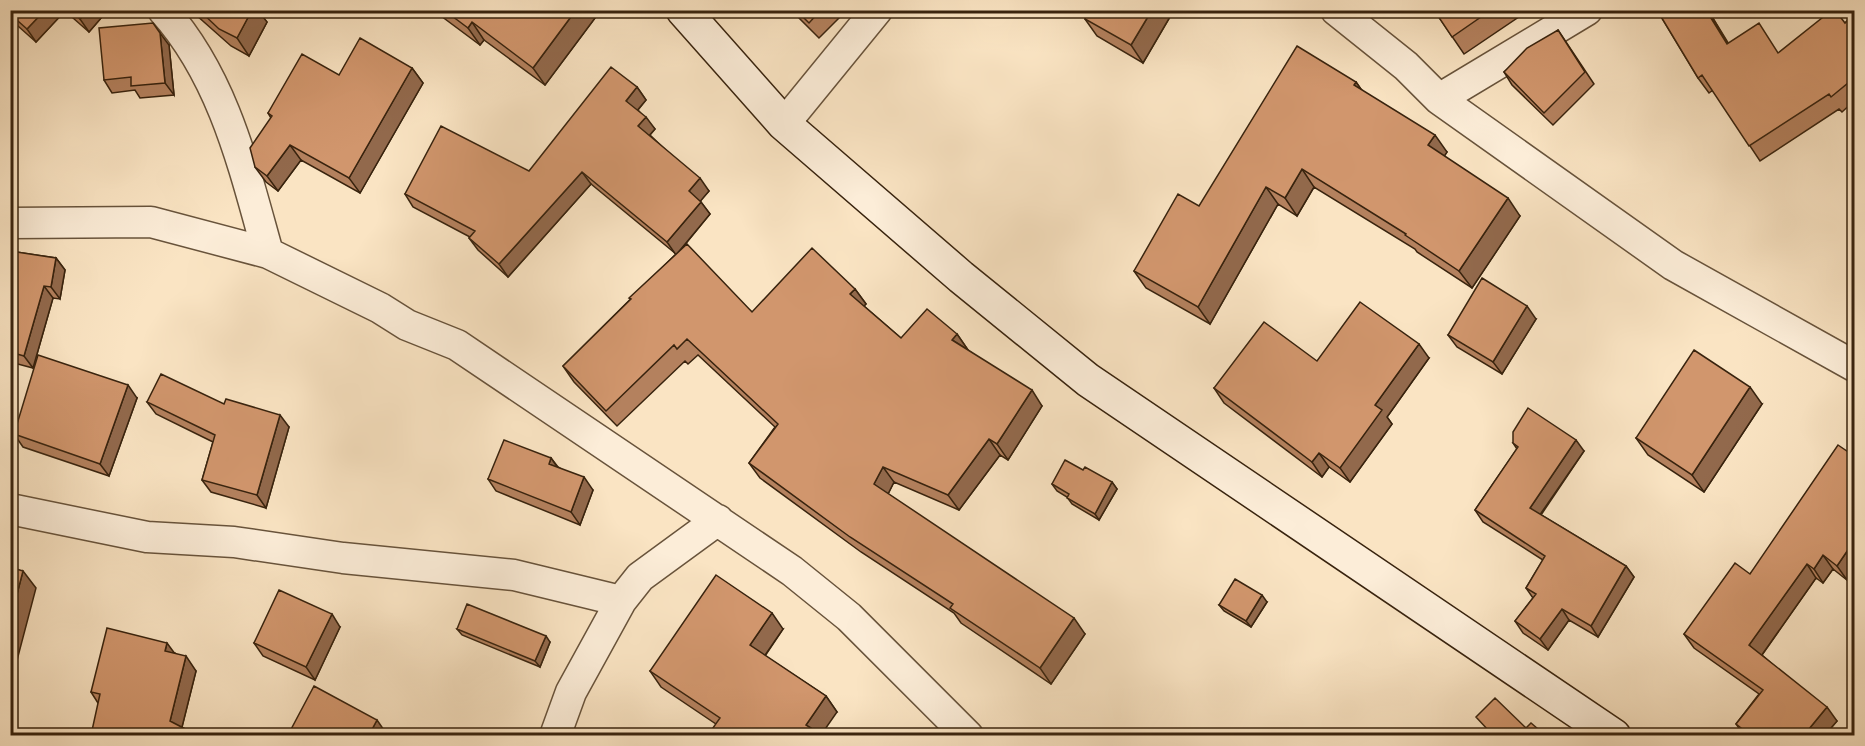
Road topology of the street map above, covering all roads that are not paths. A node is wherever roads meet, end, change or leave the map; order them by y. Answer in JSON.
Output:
{"nodes":[{"id":1,"x":164,"y":10,"type":"edge"},
{"id":2,"x":683,"y":10,"type":"edge"},
{"id":3,"x":877,"y":10,"type":"edge"},
{"id":4,"x":1336,"y":10,"type":"edge"},
{"id":5,"x":1587,"y":10,"type":"edge"},
{"id":6,"x":1438,"y":99,"type":"junction"},
{"id":7,"x":784,"y":124,"type":"junction"},
{"id":8,"x":10,"y":223,"type":"edge"},
{"id":9,"x":268,"y":253,"type":"junction"},
{"id":10,"x":1854,"y":366,"type":"edge"},
{"id":11,"x":10,"y":509,"type":"edge"},
{"id":12,"x":718,"y":520,"type":"junction"},
{"id":13,"x":621,"y":601,"type":"junction"},
{"id":14,"x":555,"y":735,"type":"edge"},
{"id":15,"x":968,"y":735,"type":"edge"},
{"id":16,"x":1614,"y":735,"type":"edge"}],
"edges":[{"from":1,"to":9,"type":"street"},
{"from":2,"to":7,"type":"street"},
{"from":3,"to":7,"type":"street"},
{"from":4,"to":6,"type":"street"},
{"from":5,"to":6,"type":"street"},
{"from":6,"to":10,"type":"street"},
{"from":7,"to":16,"type":"street"},
{"from":8,"to":9,"type":"street"},
{"from":9,"to":12,"type":"street"},
{"from":11,"to":13,"type":"street"},
{"from":12,"to":13,"type":"street"},
{"from":12,"to":15,"type":"street"},
{"from":13,"to":14,"type":"street"}]}
